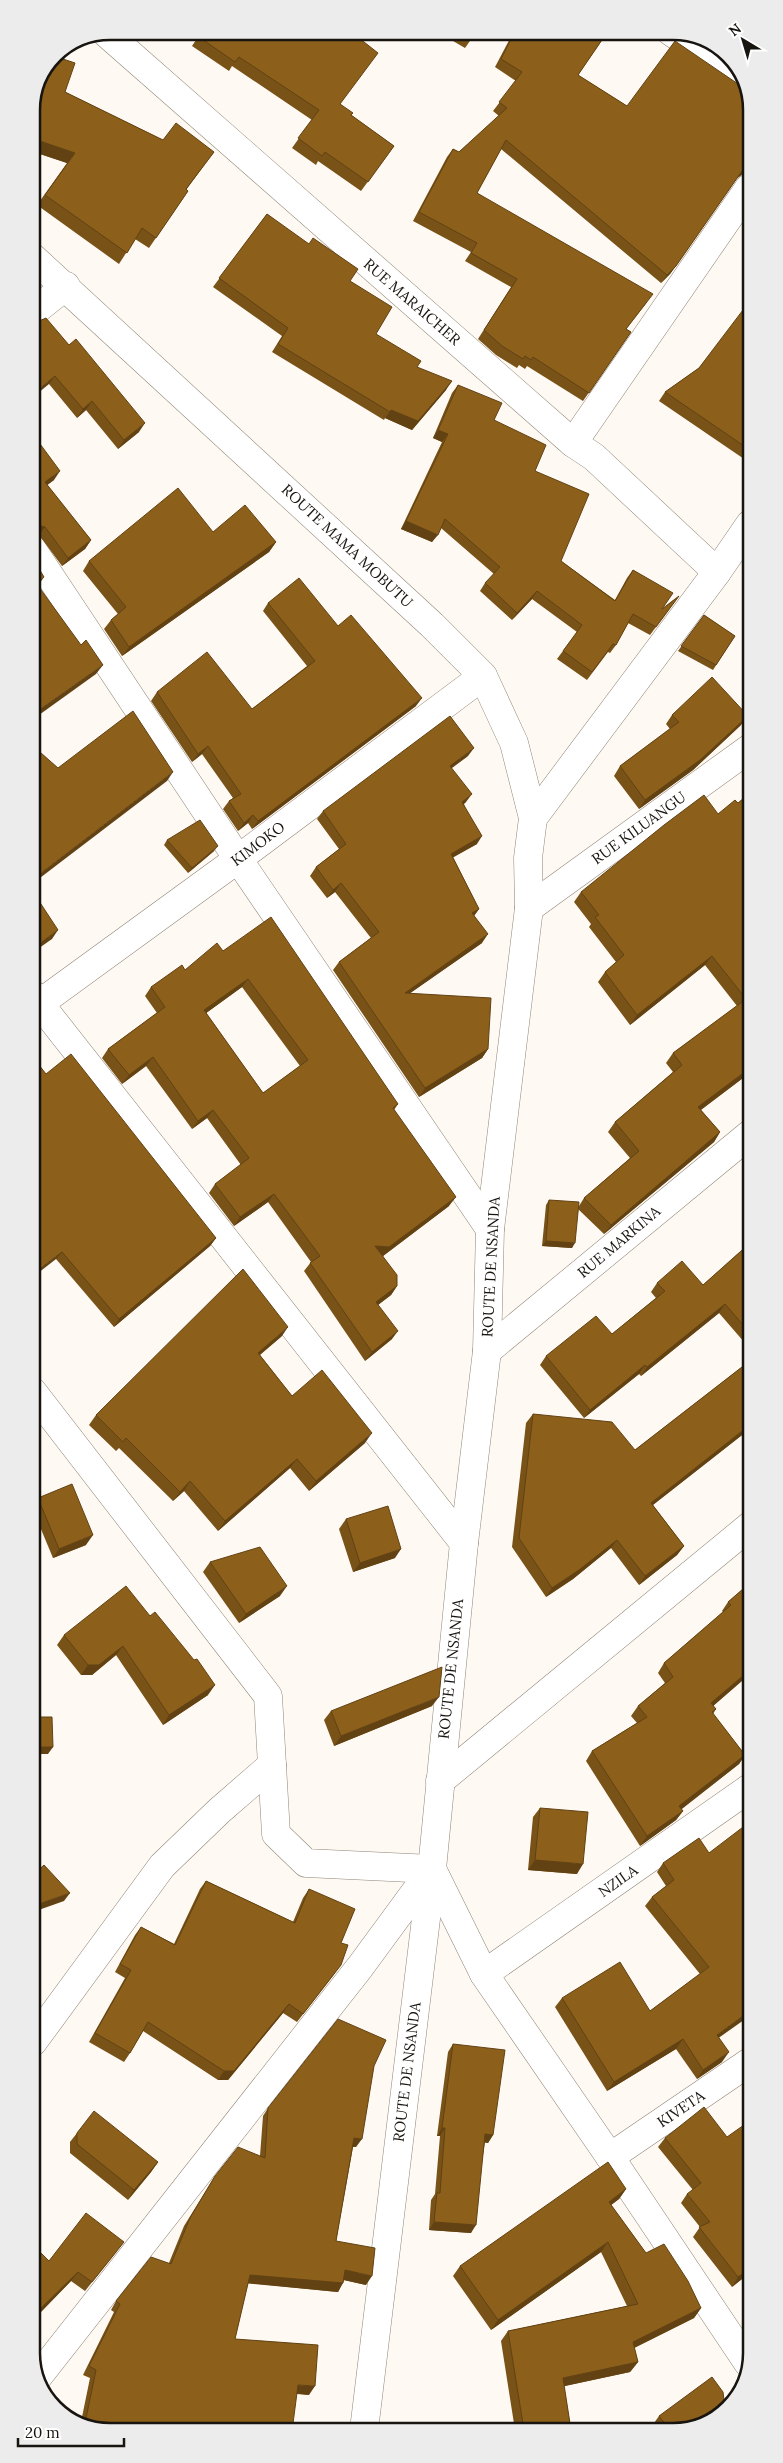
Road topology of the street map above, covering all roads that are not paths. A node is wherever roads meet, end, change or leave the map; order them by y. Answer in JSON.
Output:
{"nodes":[{"id":1,"x":114,"y":40,"type":"edge"},
{"id":2,"x":683,"y":41,"type":"edge"},
{"id":3,"x":733,"y":75,"type":"edge"},
{"id":4,"x":743,"y":197,"type":"edge"},
{"id":5,"x":40,"y":264,"type":"edge"},
{"id":6,"x":66,"y":286,"type":"junction"},
{"id":7,"x":40,"y":307,"type":"edge"},
{"id":8,"x":573,"y":443,"type":"junction"},
{"id":9,"x":743,"y":534,"type":"edge"},
{"id":10,"x":40,"y":561,"type":"edge"},
{"id":11,"x":717,"y":572,"type":"junction"},
{"id":12,"x":483,"y":676,"type":"junction"},
{"id":13,"x":743,"y":753,"type":"edge"},
{"id":14,"x":532,"y":818,"type":"junction"},
{"id":15,"x":238,"y":859,"type":"junction"},
{"id":16,"x":528,"y":908,"type":"junction"},
{"id":17,"x":40,"y":998,"type":"edge"},
{"id":18,"x":40,"y":1010,"type":"edge"},
{"id":19,"x":743,"y":1140,"type":"edge"},
{"id":20,"x":490,"y":1229,"type":"junction"},
{"id":21,"x":488,"y":1351,"type":"junction"},
{"id":22,"x":40,"y":1401,"type":"edge"},
{"id":23,"x":743,"y":1531,"type":"edge"},
{"id":24,"x":464,"y":1543,"type":"junction"},
{"id":25,"x":272,"y":1765,"type":"junction"},
{"id":26,"x":440,"y":1781,"type":"junction"},
{"id":27,"x":743,"y":1793,"type":"edge"},
{"id":28,"x":432,"y":1869,"type":"junction"},
{"id":29,"x":484,"y":1974,"type":"junction"},
{"id":30,"x":40,"y":2034,"type":"edge"},
{"id":31,"x":743,"y":2066,"type":"edge"},
{"id":32,"x":610,"y":2157,"type":"junction"},
{"id":33,"x":743,"y":2347,"type":"edge"},
{"id":34,"x":42,"y":2371,"type":"edge"},
{"id":35,"x":365,"y":2423,"type":"edge"}],
"edges":[{"from":1,"to":8,"type":"street","name":"RUE MARAICHER"},
{"from":2,"to":3,"type":"street"},
{"from":4,"to":8,"type":"street"},
{"from":5,"to":6,"type":"street","name":"ROUTE MAMA MOBUTU"},
{"from":6,"to":7,"type":"street"},
{"from":6,"to":12,"type":"street","name":"ROUTE MAMA MOBUTU"},
{"from":8,"to":11,"type":"street","name":"RUE MARAICHER"},
{"from":9,"to":11,"type":"street"},
{"from":10,"to":15,"type":"street"},
{"from":11,"to":14,"type":"street"},
{"from":12,"to":14,"type":"street","name":"ROUTE MAMA MOBUTU"},
{"from":12,"to":15,"type":"street","name":"KIMOKO"},
{"from":13,"to":16,"type":"street","name":"RUE KILUANGU"},
{"from":14,"to":16,"type":"street","name":"ROUTE MAMA MOBUTU"},
{"from":15,"to":17,"type":"street","name":"KIMOKO"},
{"from":15,"to":20,"type":"street"},
{"from":16,"to":20,"type":"street","name":"ROUTE DE NSANDA"},
{"from":18,"to":24,"type":"street"},
{"from":19,"to":21,"type":"street","name":"RUE MARKINA"},
{"from":20,"to":21,"type":"street","name":"ROUTE DE NSANDA"},
{"from":21,"to":24,"type":"street","name":"ROUTE DE NSANDA"},
{"from":22,"to":25,"type":"street"},
{"from":23,"to":26,"type":"street"},
{"from":24,"to":26,"type":"street","name":"ROUTE DE NSANDA"},
{"from":25,"to":28,"type":"street"},
{"from":25,"to":30,"type":"street"},
{"from":26,"to":28,"type":"street","name":"ROUTE DE NSANDA"},
{"from":27,"to":29,"type":"street","name":"NZILA"},
{"from":28,"to":29,"type":"street"},
{"from":28,"to":34,"type":"street"},
{"from":28,"to":35,"type":"street","name":"ROUTE DE NSANDA"},
{"from":29,"to":32,"type":"street"},
{"from":31,"to":32,"type":"street","name":"KIVETA"},
{"from":32,"to":33,"type":"street"}]}
